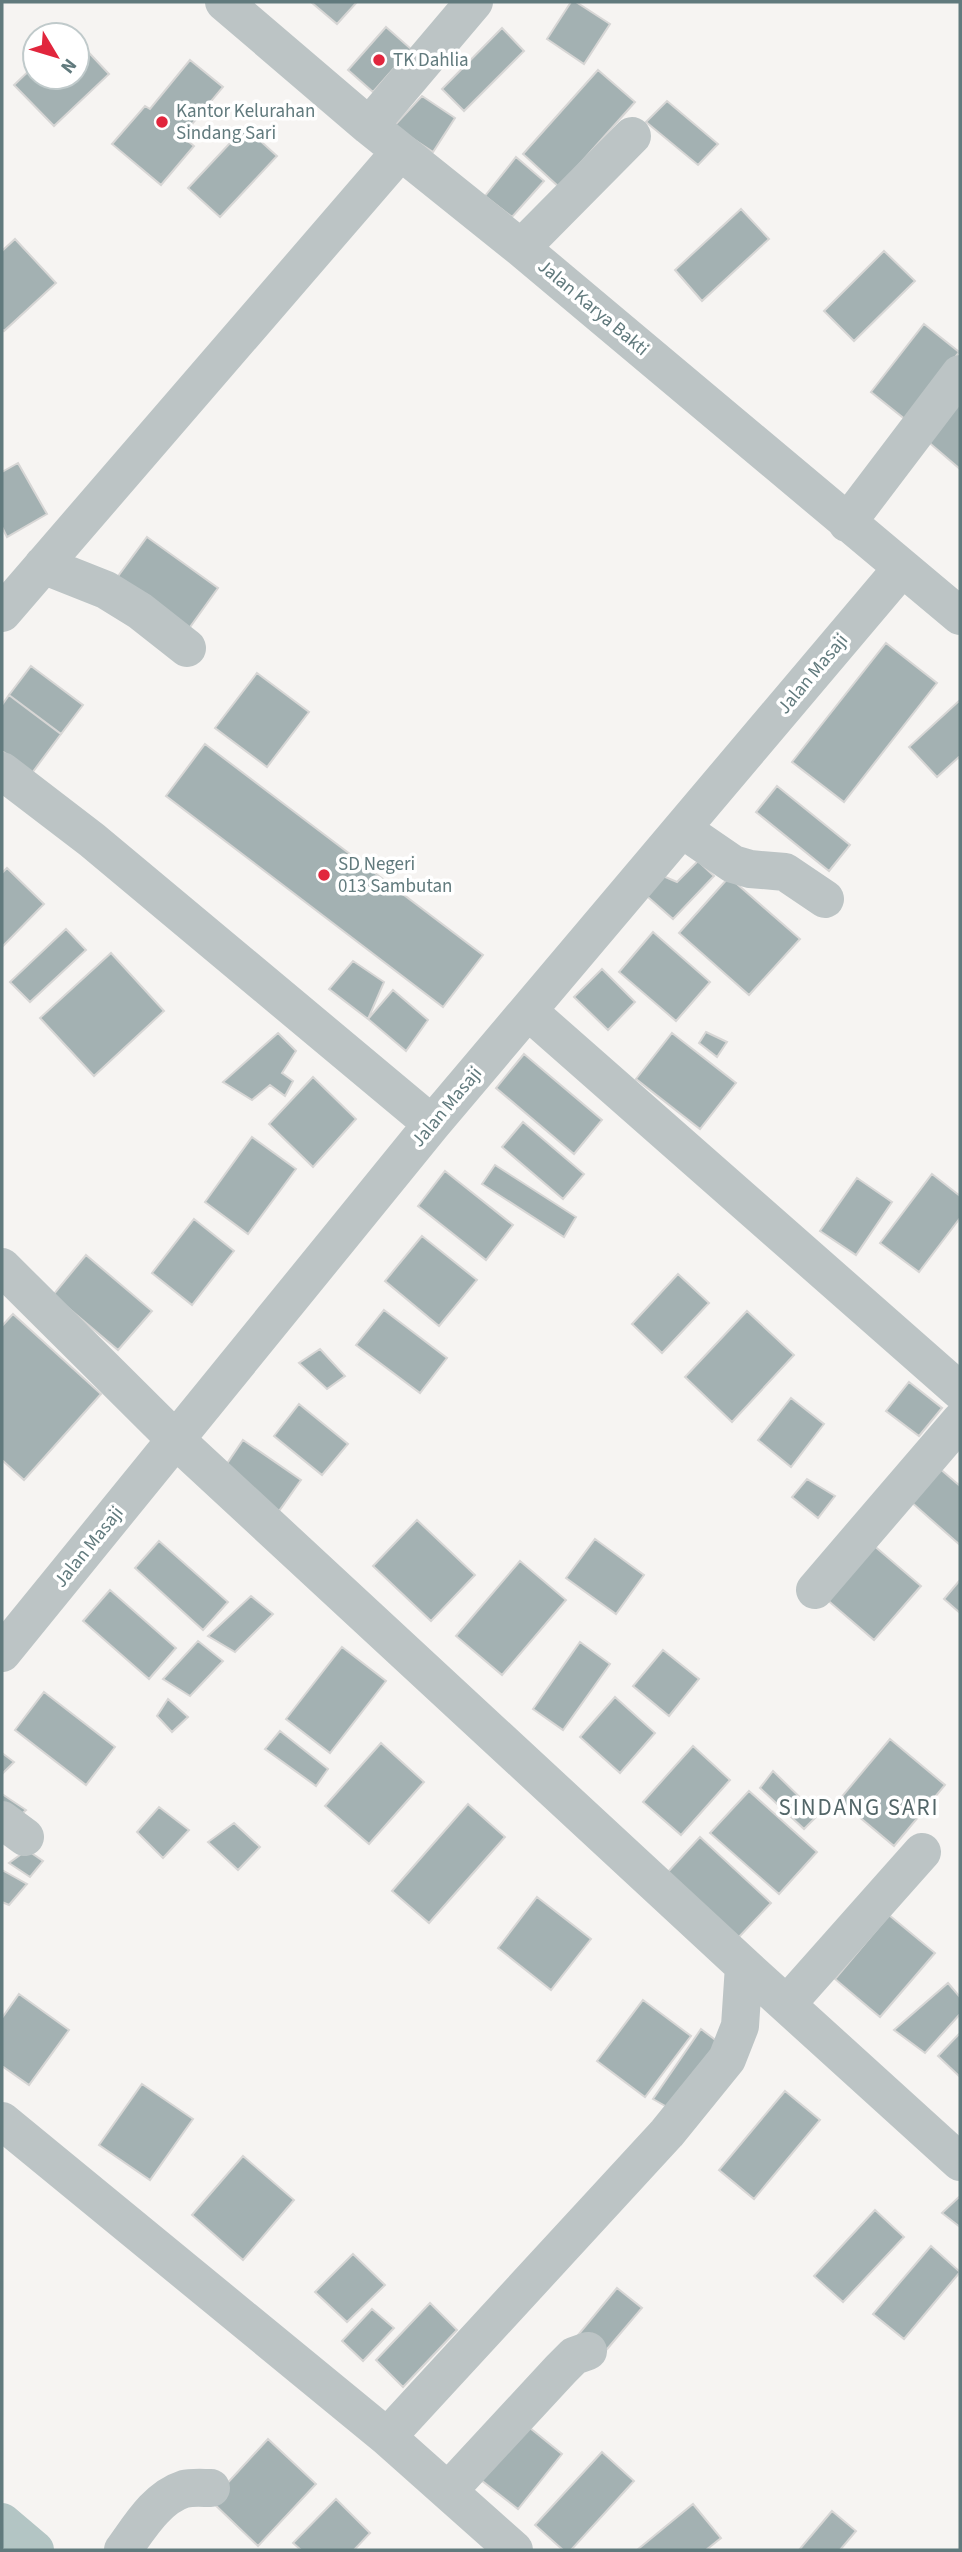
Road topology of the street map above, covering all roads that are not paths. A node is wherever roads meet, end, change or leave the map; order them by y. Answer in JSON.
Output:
{"nodes":[{"id":1,"x":474,"y":2,"type":"edge"},
{"id":2,"x":243,"y":8,"type":"edge"},
{"id":3,"x":369,"y":126,"type":"junction"},
{"id":4,"x":632,"y":136,"type":"dead end"},
{"id":5,"x":400,"y":152,"type":"junction"},
{"id":6,"x":521,"y":248,"type":"junction"},
{"id":7,"x":960,"y":374,"type":"edge"},
{"id":8,"x":847,"y":523,"type":"junction"},
{"id":9,"x":43,"y":565,"type":"junction"},
{"id":10,"x":902,"y":568,"type":"junction"},
{"id":11,"x":2,"y":612,"type":"edge"},
{"id":12,"x":960,"y":617,"type":"edge"},
{"id":13,"x":187,"y":648,"type":"dead end"},
{"id":14,"x":2,"y":771,"type":"edge"},
{"id":15,"x":682,"y":829,"type":"junction"},
{"id":16,"x":825,"y":900,"type":"dead end"},
{"id":17,"x":528,"y":1011,"type":"junction"},
{"id":18,"x":432,"y":1124,"type":"junction"},
{"id":19,"x":2,"y":1268,"type":"edge"},
{"id":20,"x":960,"y":1391,"type":"edge"},
{"id":21,"x":960,"y":1421,"type":"edge"},
{"id":22,"x":176,"y":1440,"type":"junction"},
{"id":23,"x":815,"y":1590,"type":"dead end"},
{"id":24,"x":2,"y":1653,"type":"edge"},
{"id":25,"x":922,"y":1852,"type":"dead end"},
{"id":26,"x":744,"y":1966,"type":"junction"},
{"id":27,"x":787,"y":2004,"type":"junction"},
{"id":28,"x":2,"y":2121,"type":"edge"},
{"id":29,"x":960,"y":2162,"type":"edge"},
{"id":30,"x":587,"y":2351,"type":"dead end"},
{"id":31,"x":387,"y":2437,"type":"junction"},
{"id":32,"x":211,"y":2488,"type":"dead end"},
{"id":33,"x":448,"y":2491,"type":"junction"},
{"id":34,"x":123,"y":2550,"type":"edge"},
{"id":35,"x":514,"y":2550,"type":"edge"}],
"edges":[{"from":1,"to":3,"type":"street"},
{"from":2,"to":3,"type":"street","name":"Jalan Karya Bakti"},
{"from":3,"to":5,"type":"street","name":"Jalan Karya Bakti"},
{"from":4,"to":6,"type":"street"},
{"from":5,"to":6,"type":"street","name":"Jalan Karya Bakti"},
{"from":5,"to":9,"type":"street"},
{"from":6,"to":8,"type":"street","name":"Jalan Karya Bakti"},
{"from":7,"to":8,"type":"street"},
{"from":8,"to":10,"type":"street","name":"Jalan Karya Bakti"},
{"from":9,"to":11,"type":"street"},
{"from":9,"to":13,"type":"street"},
{"from":10,"to":12,"type":"street","name":"Jalan Karya Bakti"},
{"from":10,"to":15,"type":"street","name":"Jalan Masaji"},
{"from":14,"to":18,"type":"street"},
{"from":15,"to":16,"type":"street"},
{"from":15,"to":17,"type":"street","name":"Jalan Masaji"},
{"from":17,"to":18,"type":"street","name":"Jalan Masaji"},
{"from":17,"to":20,"type":"street"},
{"from":18,"to":22,"type":"street","name":"Jalan Masaji"},
{"from":19,"to":22,"type":"street"},
{"from":21,"to":23,"type":"street"},
{"from":22,"to":24,"type":"street","name":"Jalan Masaji"},
{"from":22,"to":26,"type":"street"},
{"from":25,"to":27,"type":"street"},
{"from":26,"to":27,"type":"street"},
{"from":26,"to":31,"type":"street"},
{"from":27,"to":29,"type":"street"},
{"from":28,"to":31,"type":"street"},
{"from":30,"to":33,"type":"street"},
{"from":31,"to":33,"type":"street"},
{"from":32,"to":34,"type":"street"},
{"from":33,"to":35,"type":"street"}]}
